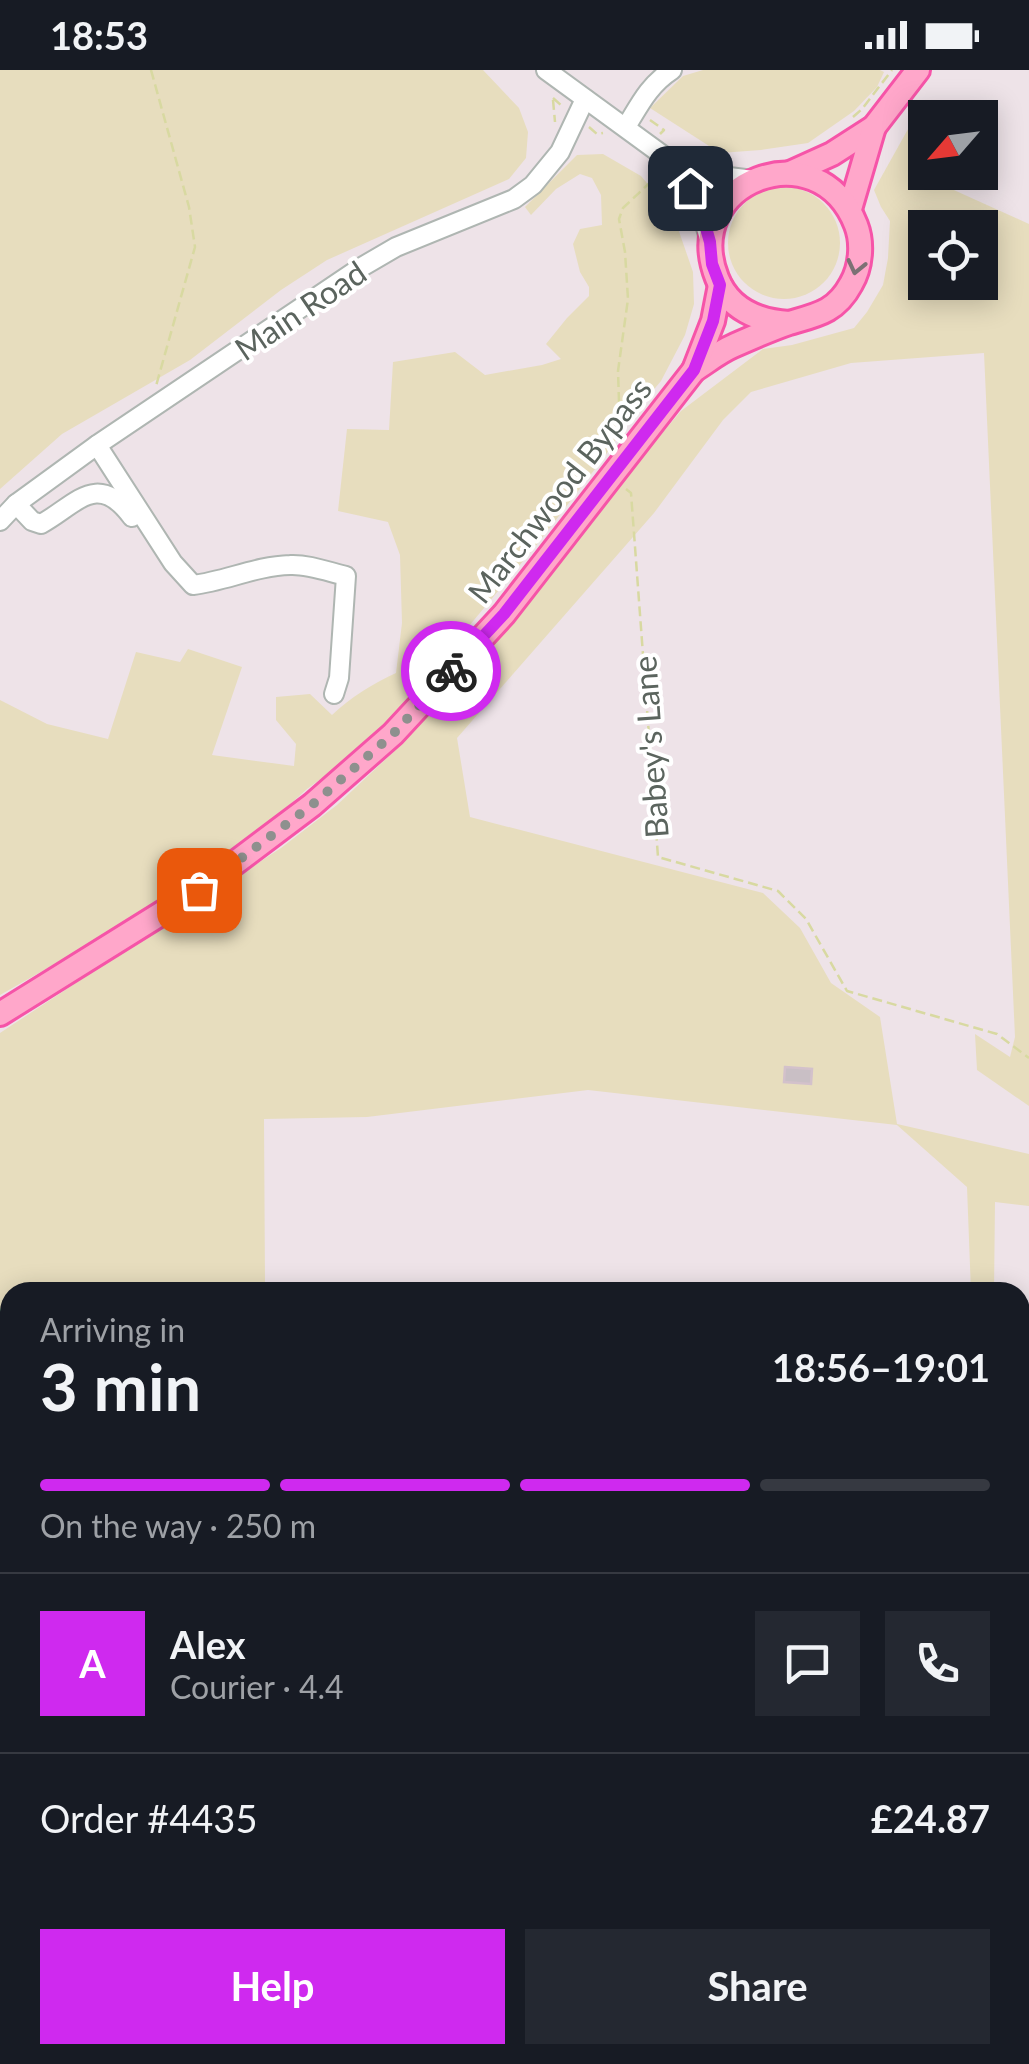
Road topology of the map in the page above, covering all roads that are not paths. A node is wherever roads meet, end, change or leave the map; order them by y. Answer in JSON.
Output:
{"nodes":[{"id":1,"x":546,"y":70,"type":"edge"},
{"id":2,"x":672,"y":70,"type":"edge"},
{"id":3,"x":918,"y":70,"type":"edge"},
{"id":4,"x":585,"y":99,"type":"junction"},
{"id":5,"x":626,"y":127,"type":"junction"},
{"id":6,"x":874,"y":127,"type":"junction"},
{"id":7,"x":672,"y":162,"type":"junction"},
{"id":8,"x":790,"y":172,"type":"junction"},
{"id":9,"x":752,"y":180,"type":"junction"},
{"id":10,"x":850,"y":208,"type":"junction"},
{"id":11,"x":710,"y":242,"type":"junction"},
{"id":12,"x":720,"y":285,"type":"junction"},
{"id":13,"x":789,"y":323,"type":"junction"},
{"id":14,"x":694,"y":370,"type":"junction"},
{"id":15,"x":97,"y":445,"type":"junction"},
{"id":16,"x":16,"y":504,"type":"junction"},
{"id":17,"x":132,"y":517,"type":"dead end"},
{"id":18,"x":0,"y":521,"type":"edge"},
{"id":19,"x":334,"y":694,"type":"dead end"},
{"id":20,"x":0,"y":1014,"type":"edge"}],
"edges":[{"from":1,"to":4,"type":"street"},
{"from":2,"to":5,"type":"street"},
{"from":3,"to":6,"type":"main road"},
{"from":4,"to":5,"type":"street"},
{"from":4,"to":15,"type":"street","name":"Main Road"},
{"from":5,"to":7,"type":"street"},
{"from":6,"to":8,"type":"main road"},
{"from":6,"to":10,"type":"main road"},
{"from":7,"to":9,"type":"street"},
{"from":7,"to":11,"type":"street"},
{"from":8,"to":9,"type":"main road"},
{"from":8,"to":10,"type":"main road"},
{"from":9,"to":11,"type":"main road"},
{"from":10,"to":13,"type":"main road","one_way":true},
{"from":11,"to":12,"type":"main road"},
{"from":12,"to":13,"type":"main road"},
{"from":12,"to":14,"type":"main road","name":"Marchwood Bypass"},
{"from":13,"to":14,"type":"main road","name":"Marchwood Bypass"},
{"from":14,"to":20,"type":"main road","name":"Marchwood Bypass"},
{"from":15,"to":16,"type":"street","name":"Main Road"},
{"from":15,"to":19,"type":"street"},
{"from":16,"to":17,"type":"street"},
{"from":16,"to":18,"type":"street","name":"Main Road"}]}
